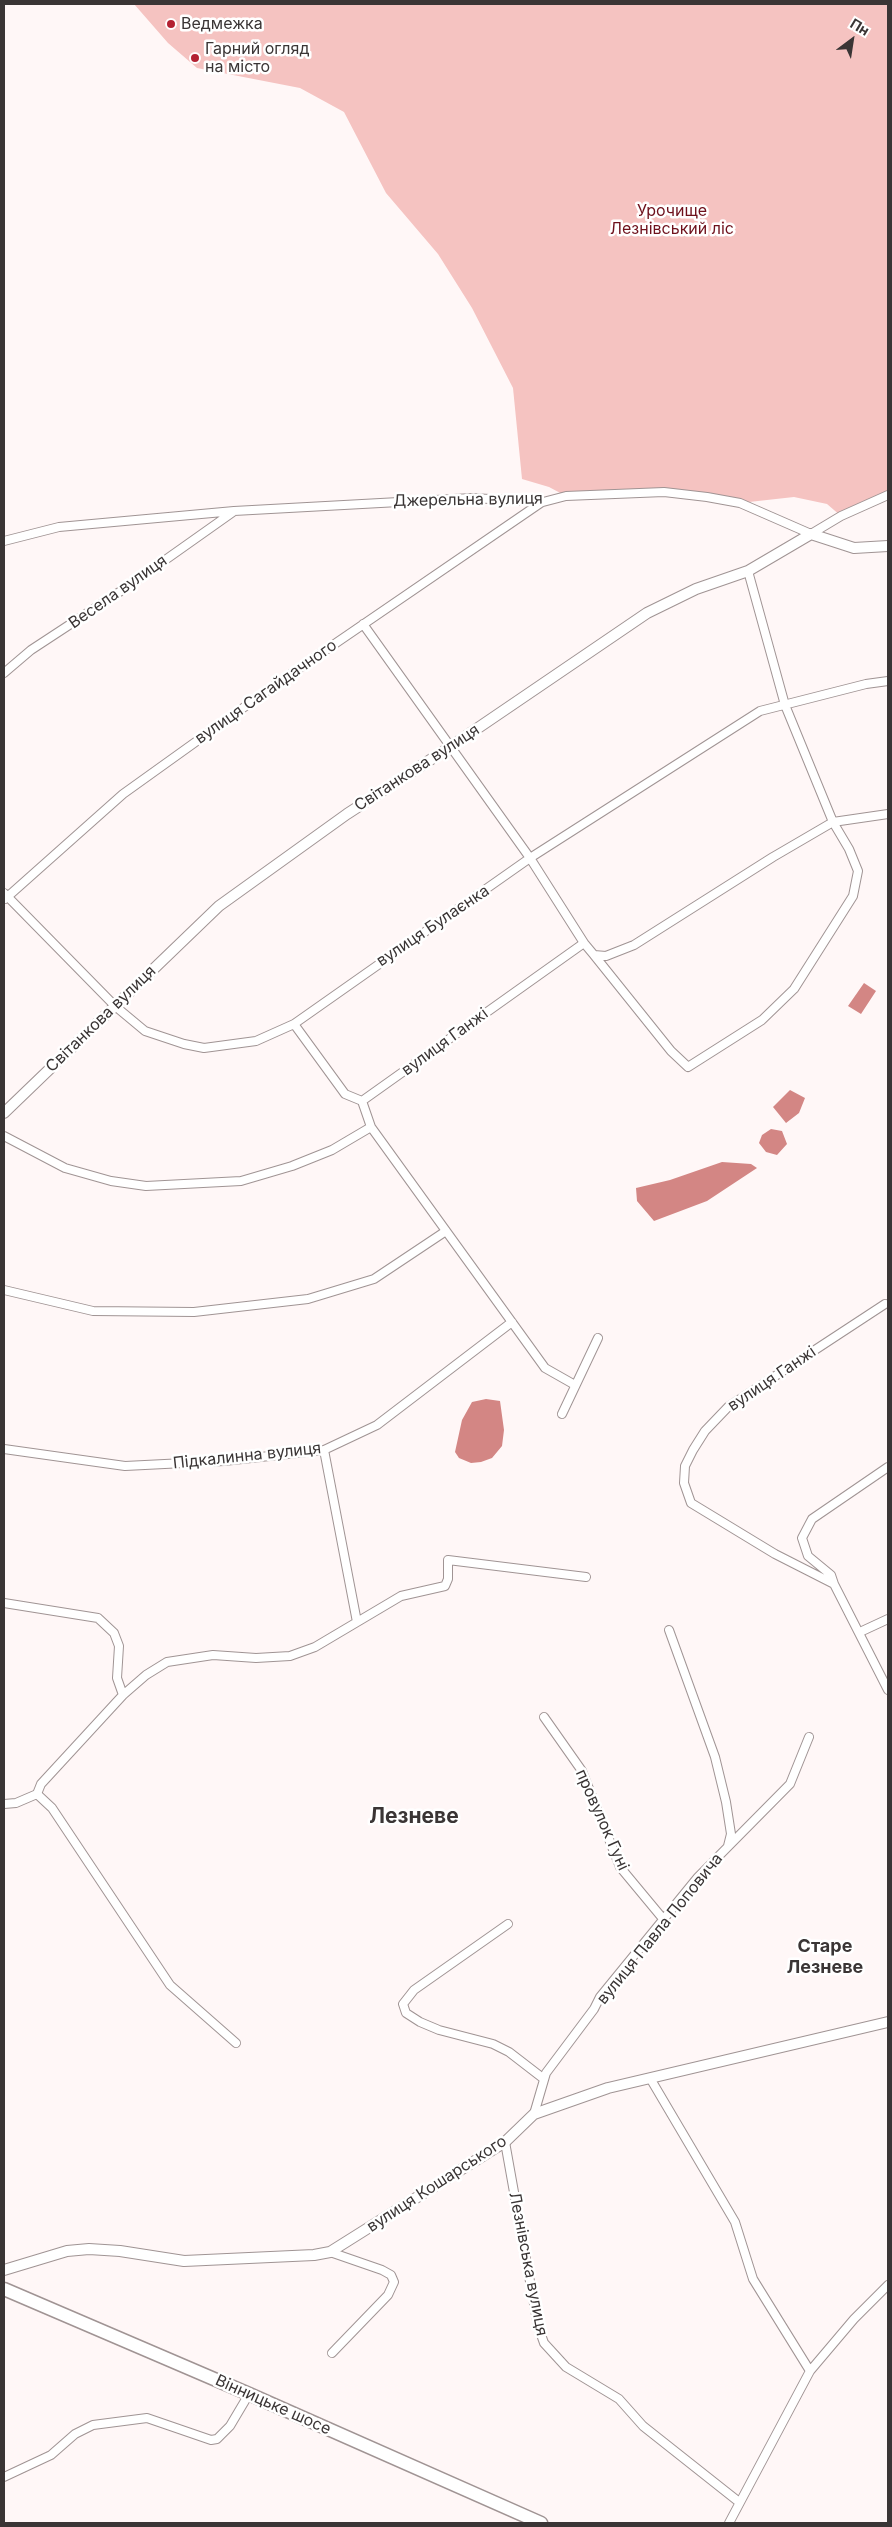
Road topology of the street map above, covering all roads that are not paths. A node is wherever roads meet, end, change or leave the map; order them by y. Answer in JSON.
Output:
{"nodes":[{"id":1,"x":888,"y":495,"type":"edge"},
{"id":2,"x":543,"y":502,"type":"junction"},
{"id":3,"x":234,"y":511,"type":"junction"},
{"id":4,"x":811,"y":534,"type":"junction"},
{"id":5,"x":4,"y":541,"type":"edge"},
{"id":6,"x":888,"y":546,"type":"edge"},
{"id":7,"x":748,"y":571,"type":"junction"},
{"id":8,"x":363,"y":624,"type":"junction"},
{"id":9,"x":4,"y":673,"type":"edge"},
{"id":10,"x":888,"y":681,"type":"edge"},
{"id":11,"x":785,"y":705,"type":"junction"},
{"id":12,"x":450,"y":748,"type":"junction"},
{"id":13,"x":888,"y":814,"type":"edge"},
{"id":14,"x":833,"y":822,"type":"junction"},
{"id":15,"x":530,"y":858,"type":"junction"},
{"id":16,"x":5,"y":897,"type":"edge"},
{"id":17,"x":584,"y":943,"type":"junction"},
{"id":18,"x":594,"y":955,"type":"junction"},
{"id":19,"x":115,"y":1006,"type":"junction"},
{"id":20,"x":294,"y":1024,"type":"junction"},
{"id":21,"x":362,"y":1101,"type":"junction"},
{"id":22,"x":4,"y":1113,"type":"edge"},
{"id":23,"x":371,"y":1127,"type":"junction"},
{"id":24,"x":4,"y":1136,"type":"edge"},
{"id":25,"x":446,"y":1231,"type":"junction"},
{"id":26,"x":4,"y":1290,"type":"edge"},
{"id":27,"x":885,"y":1304,"type":"dead end"},
{"id":28,"x":512,"y":1322,"type":"junction"},
{"id":29,"x":598,"y":1338,"type":"dead end"},
{"id":30,"x":575,"y":1385,"type":"junction"},
{"id":31,"x":562,"y":1414,"type":"dead end"},
{"id":32,"x":4,"y":1449,"type":"edge"},
{"id":33,"x":324,"y":1450,"type":"junction"},
{"id":34,"x":888,"y":1467,"type":"edge"},
{"id":35,"x":586,"y":1577,"type":"dead end"},
{"id":36,"x":834,"y":1584,"type":"junction"},
{"id":37,"x":4,"y":1603,"type":"edge"},
{"id":38,"x":888,"y":1619,"type":"edge"},
{"id":39,"x":357,"y":1622,"type":"junction"},
{"id":40,"x":669,"y":1630,"type":"dead end"},
{"id":41,"x":860,"y":1632,"type":"junction"},
{"id":42,"x":888,"y":1690,"type":"edge"},
{"id":43,"x":123,"y":1695,"type":"junction"},
{"id":44,"x":544,"y":1717,"type":"dead end"},
{"id":45,"x":809,"y":1736,"type":"dead end"},
{"id":46,"x":37,"y":1794,"type":"junction"},
{"id":47,"x":4,"y":1804,"type":"edge"},
{"id":48,"x":728,"y":1847,"type":"junction"},
{"id":49,"x":664,"y":1920,"type":"junction"},
{"id":50,"x":508,"y":1924,"type":"dead end"},
{"id":51,"x":888,"y":2022,"type":"edge"},
{"id":52,"x":236,"y":2043,"type":"dead end"},
{"id":53,"x":650,"y":2078,"type":"junction"},
{"id":54,"x":544,"y":2079,"type":"junction"},
{"id":55,"x":534,"y":2114,"type":"junction"},
{"id":56,"x":505,"y":2142,"type":"junction"},
{"id":57,"x":330,"y":2252,"type":"junction"},
{"id":58,"x":4,"y":2270,"type":"edge"},
{"id":59,"x":888,"y":2285,"type":"edge"},
{"id":60,"x":4,"y":2290,"type":"edge"},
{"id":61,"x":332,"y":2353,"type":"dead end"},
{"id":62,"x":810,"y":2371,"type":"junction"},
{"id":63,"x":249,"y":2394,"type":"junction"},
{"id":64,"x":4,"y":2477,"type":"edge"},
{"id":65,"x":739,"y":2502,"type":"junction"},
{"id":66,"x":541,"y":2523,"type":"edge"},
{"id":67,"x":729,"y":2523,"type":"edge"}],
"edges":[{"from":1,"to":4,"type":"street"},
{"from":2,"to":3,"type":"street","name":"Джерельна вулиця"},
{"from":2,"to":4,"type":"street","name":"Джерельна вулиця"},
{"from":2,"to":8,"type":"street","name":"вулиця Сагайдачного"},
{"from":3,"to":5,"type":"street","name":"Джерельна вулиця"},
{"from":3,"to":9,"type":"street","name":"Весела вулиця"},
{"from":4,"to":6,"type":"street"},
{"from":4,"to":7,"type":"street","name":"Світанкова вулиця"},
{"from":7,"to":11,"type":"street"},
{"from":7,"to":12,"type":"street","name":"Світанкова вулиця"},
{"from":8,"to":12,"type":"street"},
{"from":8,"to":16,"type":"street","name":"вулиця Сагайдачного"},
{"from":10,"to":11,"type":"street","name":"вулиця Булаєнка"},
{"from":11,"to":14,"type":"street"},
{"from":11,"to":15,"type":"street","name":"вулиця Булаєнка"},
{"from":12,"to":15,"type":"street"},
{"from":12,"to":19,"type":"street","name":"Світанкова вулиця"},
{"from":13,"to":14,"type":"street"},
{"from":14,"to":18,"type":"street"},
{"from":14,"to":18,"type":"street"},
{"from":15,"to":17,"type":"street"},
{"from":15,"to":20,"type":"street","name":"вулиця Булаєнка"},
{"from":16,"to":19,"type":"street","name":"вулиця Булаєнка"},
{"from":17,"to":18,"type":"street"},
{"from":17,"to":21,"type":"street","name":"вулиця Ганжі"},
{"from":19,"to":20,"type":"street","name":"вулиця Булаєнка"},
{"from":19,"to":22,"type":"street","name":"Світанкова вулиця"},
{"from":20,"to":21,"type":"street"},
{"from":21,"to":23,"type":"street"},
{"from":23,"to":24,"type":"street"},
{"from":23,"to":25,"type":"street"},
{"from":25,"to":26,"type":"street"},
{"from":25,"to":28,"type":"street"},
{"from":27,"to":36,"type":"street","name":"вулиця Ганжі"},
{"from":28,"to":30,"type":"street"},
{"from":28,"to":33,"type":"street","name":"Підкалинна вулиця"},
{"from":29,"to":30,"type":"street"},
{"from":30,"to":31,"type":"street"},
{"from":32,"to":33,"type":"street","name":"Підкалинна вулиця"},
{"from":33,"to":39,"type":"street"},
{"from":34,"to":36,"type":"street"},
{"from":35,"to":39,"type":"street"},
{"from":36,"to":41,"type":"street"},
{"from":37,"to":43,"type":"street"},
{"from":38,"to":41,"type":"street"},
{"from":39,"to":43,"type":"street"},
{"from":40,"to":48,"type":"street","name":"вулиця Павла Поповича"},
{"from":41,"to":42,"type":"street"},
{"from":43,"to":46,"type":"street"},
{"from":44,"to":49,"type":"street","name":"провулок Гуні"},
{"from":45,"to":48,"type":"street","name":"вулиця Павла Поповича"},
{"from":46,"to":47,"type":"street"},
{"from":46,"to":52,"type":"street"},
{"from":48,"to":49,"type":"street","name":"вулиця Павла Поповича"},
{"from":49,"to":54,"type":"street","name":"вулиця Павла Поповича"},
{"from":50,"to":54,"type":"street"},
{"from":51,"to":53,"type":"street","name":"вулиця Кошарського"},
{"from":53,"to":55,"type":"street","name":"вулиця Кошарського"},
{"from":53,"to":62,"type":"street"},
{"from":54,"to":55,"type":"street","name":"вулиця Павла Поповича"},
{"from":55,"to":56,"type":"street","name":"вулиця Кошарського"},
{"from":56,"to":57,"type":"street","name":"вулиця Кошарського"},
{"from":56,"to":65,"type":"street","name":"Лезнівська вулиця"},
{"from":57,"to":58,"type":"street","name":"вулиця Кошарського"},
{"from":57,"to":61,"type":"street"},
{"from":59,"to":62,"type":"street"},
{"from":60,"to":63,"type":"main road","name":"Вінницьке шосе"},
{"from":62,"to":65,"type":"street"},
{"from":63,"to":64,"type":"street"},
{"from":63,"to":66,"type":"main road","name":"Вінницьке шосе"},
{"from":65,"to":67,"type":"street"}]}
